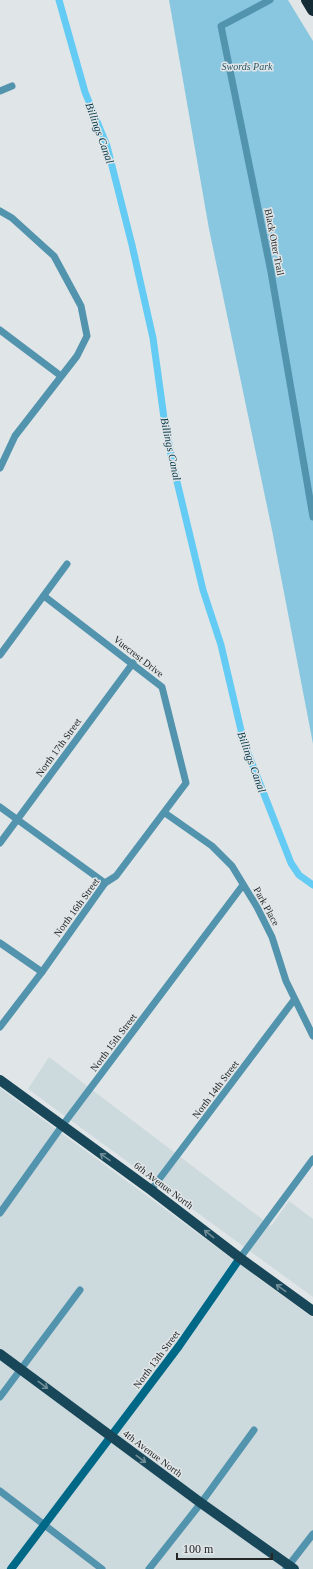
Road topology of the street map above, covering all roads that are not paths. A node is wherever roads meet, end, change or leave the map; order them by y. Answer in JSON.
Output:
{"nodes":[{"id":1,"x":270,"y":0,"type":"edge"},
{"id":2,"x":307,"y":0,"type":"edge"},
{"id":3,"x":313,"y":10,"type":"edge"},
{"id":4,"x":12,"y":86,"type":"dead end"},
{"id":5,"x":0,"y":91,"type":"edge"},
{"id":6,"x":0,"y":211,"type":"edge"},
{"id":7,"x":0,"y":330,"type":"edge"},
{"id":8,"x":61,"y":376,"type":"junction"},
{"id":9,"x":1,"y":466,"type":"edge"},
{"id":10,"x":313,"y":517,"type":"edge"},
{"id":11,"x":67,"y":564,"type":"dead end"},
{"id":12,"x":44,"y":596,"type":"junction"},
{"id":13,"x":0,"y":655,"type":"edge"},
{"id":14,"x":133,"y":663,"type":"junction"},
{"id":15,"x":186,"y":783,"type":"joint"},
{"id":16,"x":0,"y":807,"type":"edge"},
{"id":17,"x":165,"y":813,"type":"junction"},
{"id":18,"x":17,"y":820,"type":"junction"},
{"id":19,"x":0,"y":843,"type":"edge"},
{"id":20,"x":105,"y":883,"type":"junction"},
{"id":21,"x":243,"y":885,"type":"junction"},
{"id":22,"x":0,"y":943,"type":"edge"},
{"id":23,"x":42,"y":972,"type":"junction"},
{"id":24,"x":294,"y":1000,"type":"junction"},
{"id":25,"x":0,"y":1027,"type":"edge"},
{"id":26,"x":313,"y":1036,"type":"edge"},
{"id":27,"x":0,"y":1080,"type":"edge"},
{"id":28,"x":62,"y":1126,"type":"junction"},
{"id":29,"x":313,"y":1159,"type":"edge"},
{"id":30,"x":151,"y":1190,"type":"junction"},
{"id":31,"x":0,"y":1213,"type":"edge"},
{"id":32,"x":240,"y":1258,"type":"junction"},
{"id":33,"x":80,"y":1290,"type":"dead end"},
{"id":34,"x":313,"y":1311,"type":"edge"},
{"id":35,"x":0,"y":1354,"type":"edge"},
{"id":36,"x":20,"y":1369,"type":"junction"},
{"id":37,"x":0,"y":1398,"type":"edge"},
{"id":38,"x":254,"y":1430,"type":"dead end"},
{"id":39,"x":110,"y":1436,"type":"junction"},
{"id":40,"x":0,"y":1491,"type":"edge"},
{"id":41,"x":201,"y":1503,"type":"junction"},
{"id":42,"x":45,"y":1525,"type":"junction"},
{"id":43,"x":313,"y":1534,"type":"edge"},
{"id":44,"x":289,"y":1568,"type":"edge"},
{"id":45,"x":11,"y":1569,"type":"edge"},
{"id":46,"x":102,"y":1569,"type":"edge"},
{"id":47,"x":149,"y":1569,"type":"edge"}],
"edges":[{"from":1,"to":10,"type":"street","name":"Black Otter Trail"},
{"from":2,"to":3,"type":"highway"},
{"from":4,"to":5,"type":"street"},
{"from":6,"to":8,"type":"street"},
{"from":7,"to":8,"type":"street"},
{"from":8,"to":9,"type":"street"},
{"from":11,"to":12,"type":"street"},
{"from":12,"to":13,"type":"street"},
{"from":12,"to":14,"type":"street","name":"Vuecrest Drive"},
{"from":14,"to":15,"type":"street","name":"Vuecrest Drive"},
{"from":14,"to":18,"type":"street","name":"North 17th Street"},
{"from":15,"to":17,"type":"street","name":"North 16th Street"},
{"from":16,"to":18,"type":"street"},
{"from":17,"to":20,"type":"street","name":"North 16th Street"},
{"from":17,"to":21,"type":"street","name":"Park Place"},
{"from":18,"to":19,"type":"street","name":"North 17th Street"},
{"from":18,"to":20,"type":"street"},
{"from":20,"to":23,"type":"street","name":"North 16th Street"},
{"from":21,"to":24,"type":"street","name":"Park Place"},
{"from":21,"to":28,"type":"street","name":"North 15th Street"},
{"from":22,"to":23,"type":"street"},
{"from":23,"to":25,"type":"street","name":"North 16th Street"},
{"from":24,"to":26,"type":"street","name":"Park Place"},
{"from":24,"to":30,"type":"street","name":"North 14th Street"},
{"from":27,"to":28,"type":"main road","name":"6th Avenue North"},
{"from":30,"to":28,"type":"main road","name":"6th Avenue North","one_way":true},
{"from":28,"to":31,"type":"street","name":"North 15th Street"},
{"from":29,"to":32,"type":"street","name":"North 13th Street"},
{"from":32,"to":30,"type":"main road","name":"6th Avenue North","one_way":true},
{"from":34,"to":32,"type":"main road","name":"6th Avenue North","one_way":true},
{"from":32,"to":39,"type":"street","name":"North 13th Street"},
{"from":33,"to":36,"type":"street"},
{"from":35,"to":36,"type":"main road","name":"4th Avenue North"},
{"from":36,"to":37,"type":"street"},
{"from":36,"to":39,"type":"main road","name":"4th Avenue North","one_way":true},
{"from":38,"to":41,"type":"street"},
{"from":39,"to":41,"type":"main road","name":"4th Avenue North","one_way":true},
{"from":39,"to":42,"type":"street","name":"North 13th Street"},
{"from":40,"to":42,"type":"street"},
{"from":41,"to":44,"type":"main road","name":"4th Avenue North"},
{"from":41,"to":47,"type":"street"},
{"from":42,"to":45,"type":"street","name":"North 13th Street"},
{"from":42,"to":46,"type":"street"},
{"from":43,"to":44,"type":"street"}]}
